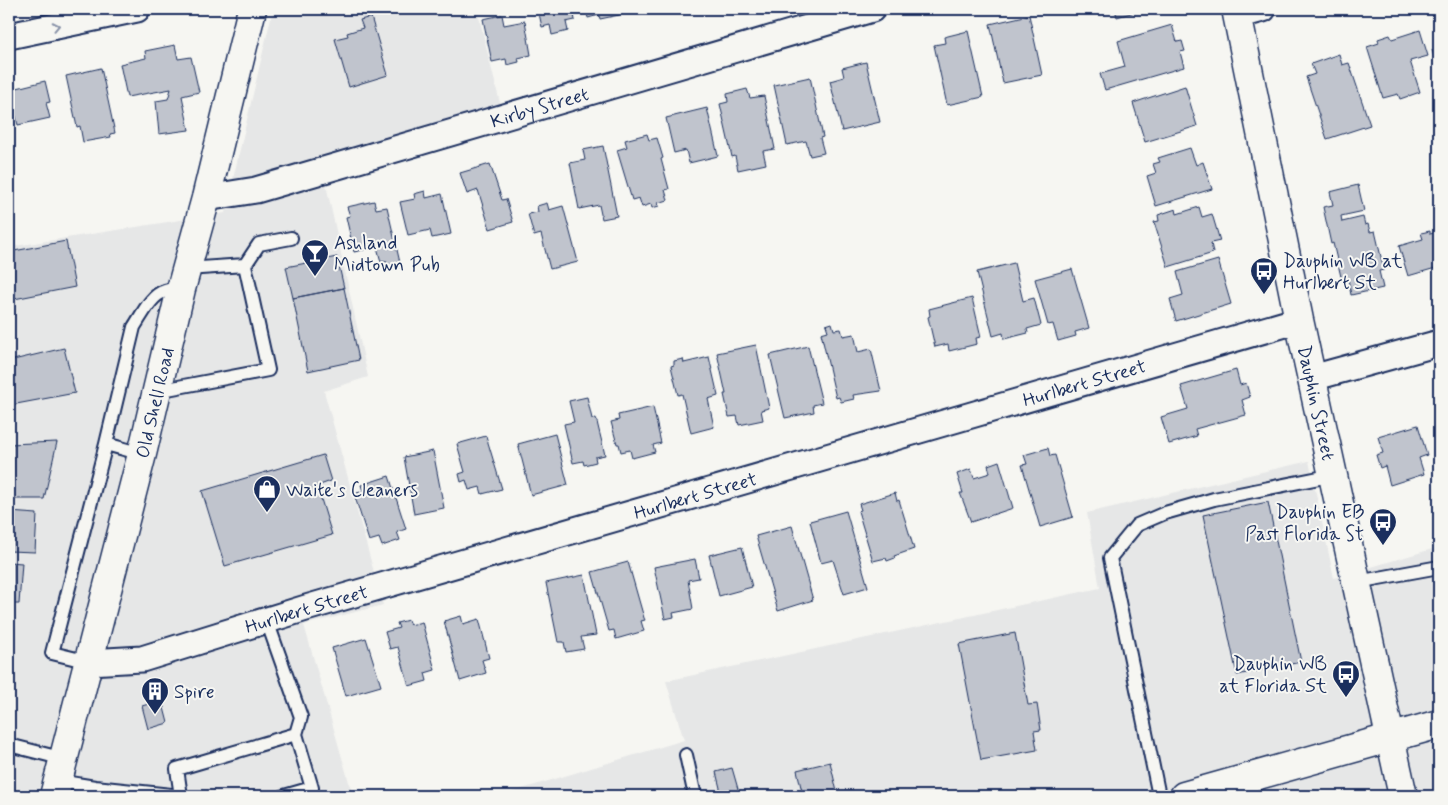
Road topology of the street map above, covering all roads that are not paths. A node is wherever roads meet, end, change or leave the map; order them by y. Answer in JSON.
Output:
{"nodes":[{"id":1,"x":137,"y":9,"type":"edge"},
{"id":2,"x":252,"y":9,"type":"edge"},
{"id":3,"x":872,"y":9,"type":"edge"},
{"id":4,"x":1245,"y":11,"type":"edge"},
{"id":5,"x":9,"y":36,"type":"edge"},
{"id":6,"x":206,"y":198,"type":"junction"},
{"id":7,"x":291,"y":238,"type":"dead end"},
{"id":8,"x":245,"y":265,"type":"junction"},
{"id":9,"x":184,"y":279,"type":"junction"},
{"id":10,"x":1299,"y":320,"type":"junction"},
{"id":11,"x":1439,"y":343,"type":"edge"},
{"id":12,"x":1312,"y":378,"type":"junction"},
{"id":13,"x":157,"y":391,"type":"junction"},
{"id":14,"x":106,"y":444,"type":"junction"},
{"id":15,"x":142,"y":454,"type":"junction"},
{"id":16,"x":1334,"y":475,"type":"junction"},
{"id":17,"x":1439,"y":567,"type":"edge"},
{"id":18,"x":1357,"y":582,"type":"junction"},
{"id":19,"x":266,"y":621,"type":"junction"},
{"id":20,"x":89,"y":662,"type":"junction"},
{"id":21,"x":1439,"y":724,"type":"edge"},
{"id":22,"x":296,"y":734,"type":"junction"},
{"id":23,"x":1391,"y":737,"type":"junction"},
{"id":24,"x":9,"y":745,"type":"edge"},
{"id":25,"x":686,"y":755,"type":"dead end"},
{"id":26,"x":59,"y":779,"type":"edge"},
{"id":27,"x":181,"y":796,"type":"edge"},
{"id":28,"x":284,"y":796,"type":"edge"},
{"id":29,"x":695,"y":796,"type":"edge"},
{"id":30,"x":1159,"y":796,"type":"edge"},
{"id":31,"x":1184,"y":796,"type":"edge"},
{"id":32,"x":1403,"y":796,"type":"edge"}],
"edges":[{"from":5,"to":1,"type":"street","one_way":true},
{"from":2,"to":6,"type":"street","name":"Old Shell Road"},
{"from":3,"to":6,"type":"street","name":"Kirby Street"},
{"from":4,"to":10,"type":"street","name":"Dauphin Street"},
{"from":6,"to":9,"type":"street","name":"Old Shell Road"},
{"from":7,"to":8,"type":"lane"},
{"from":8,"to":9,"type":"lane"},
{"from":8,"to":13,"type":"lane"},
{"from":9,"to":13,"type":"street","name":"Old Shell Road"},
{"from":9,"to":14,"type":"lane"},
{"from":10,"to":12,"type":"street","name":"Dauphin Street"},
{"from":10,"to":19,"type":"street","name":"Hurlbert Street"},
{"from":11,"to":12,"type":"street"},
{"from":12,"to":16,"type":"street","name":"Dauphin Street"},
{"from":13,"to":15,"type":"street","name":"Old Shell Road"},
{"from":14,"to":15,"type":"lane"},
{"from":14,"to":20,"type":"lane"},
{"from":15,"to":20,"type":"street","name":"Old Shell Road"},
{"from":16,"to":18,"type":"street","name":"Dauphin Street"},
{"from":16,"to":30,"type":"lane"},
{"from":17,"to":18,"type":"lane"},
{"from":18,"to":23,"type":"street","name":"Dauphin Street"},
{"from":19,"to":20,"type":"street","name":"Hurlbert Street"},
{"from":19,"to":22,"type":"lane"},
{"from":20,"to":26,"type":"street","name":"Old Shell Road"},
{"from":21,"to":23,"type":"street"},
{"from":22,"to":27,"type":"lane"},
{"from":22,"to":28,"type":"lane"},
{"from":23,"to":31,"type":"street"},
{"from":23,"to":32,"type":"street","name":"Dauphin Street"},
{"from":24,"to":26,"type":"lane"},
{"from":25,"to":29,"type":"lane"},
{"from":26,"to":27,"type":"lane"}]}
